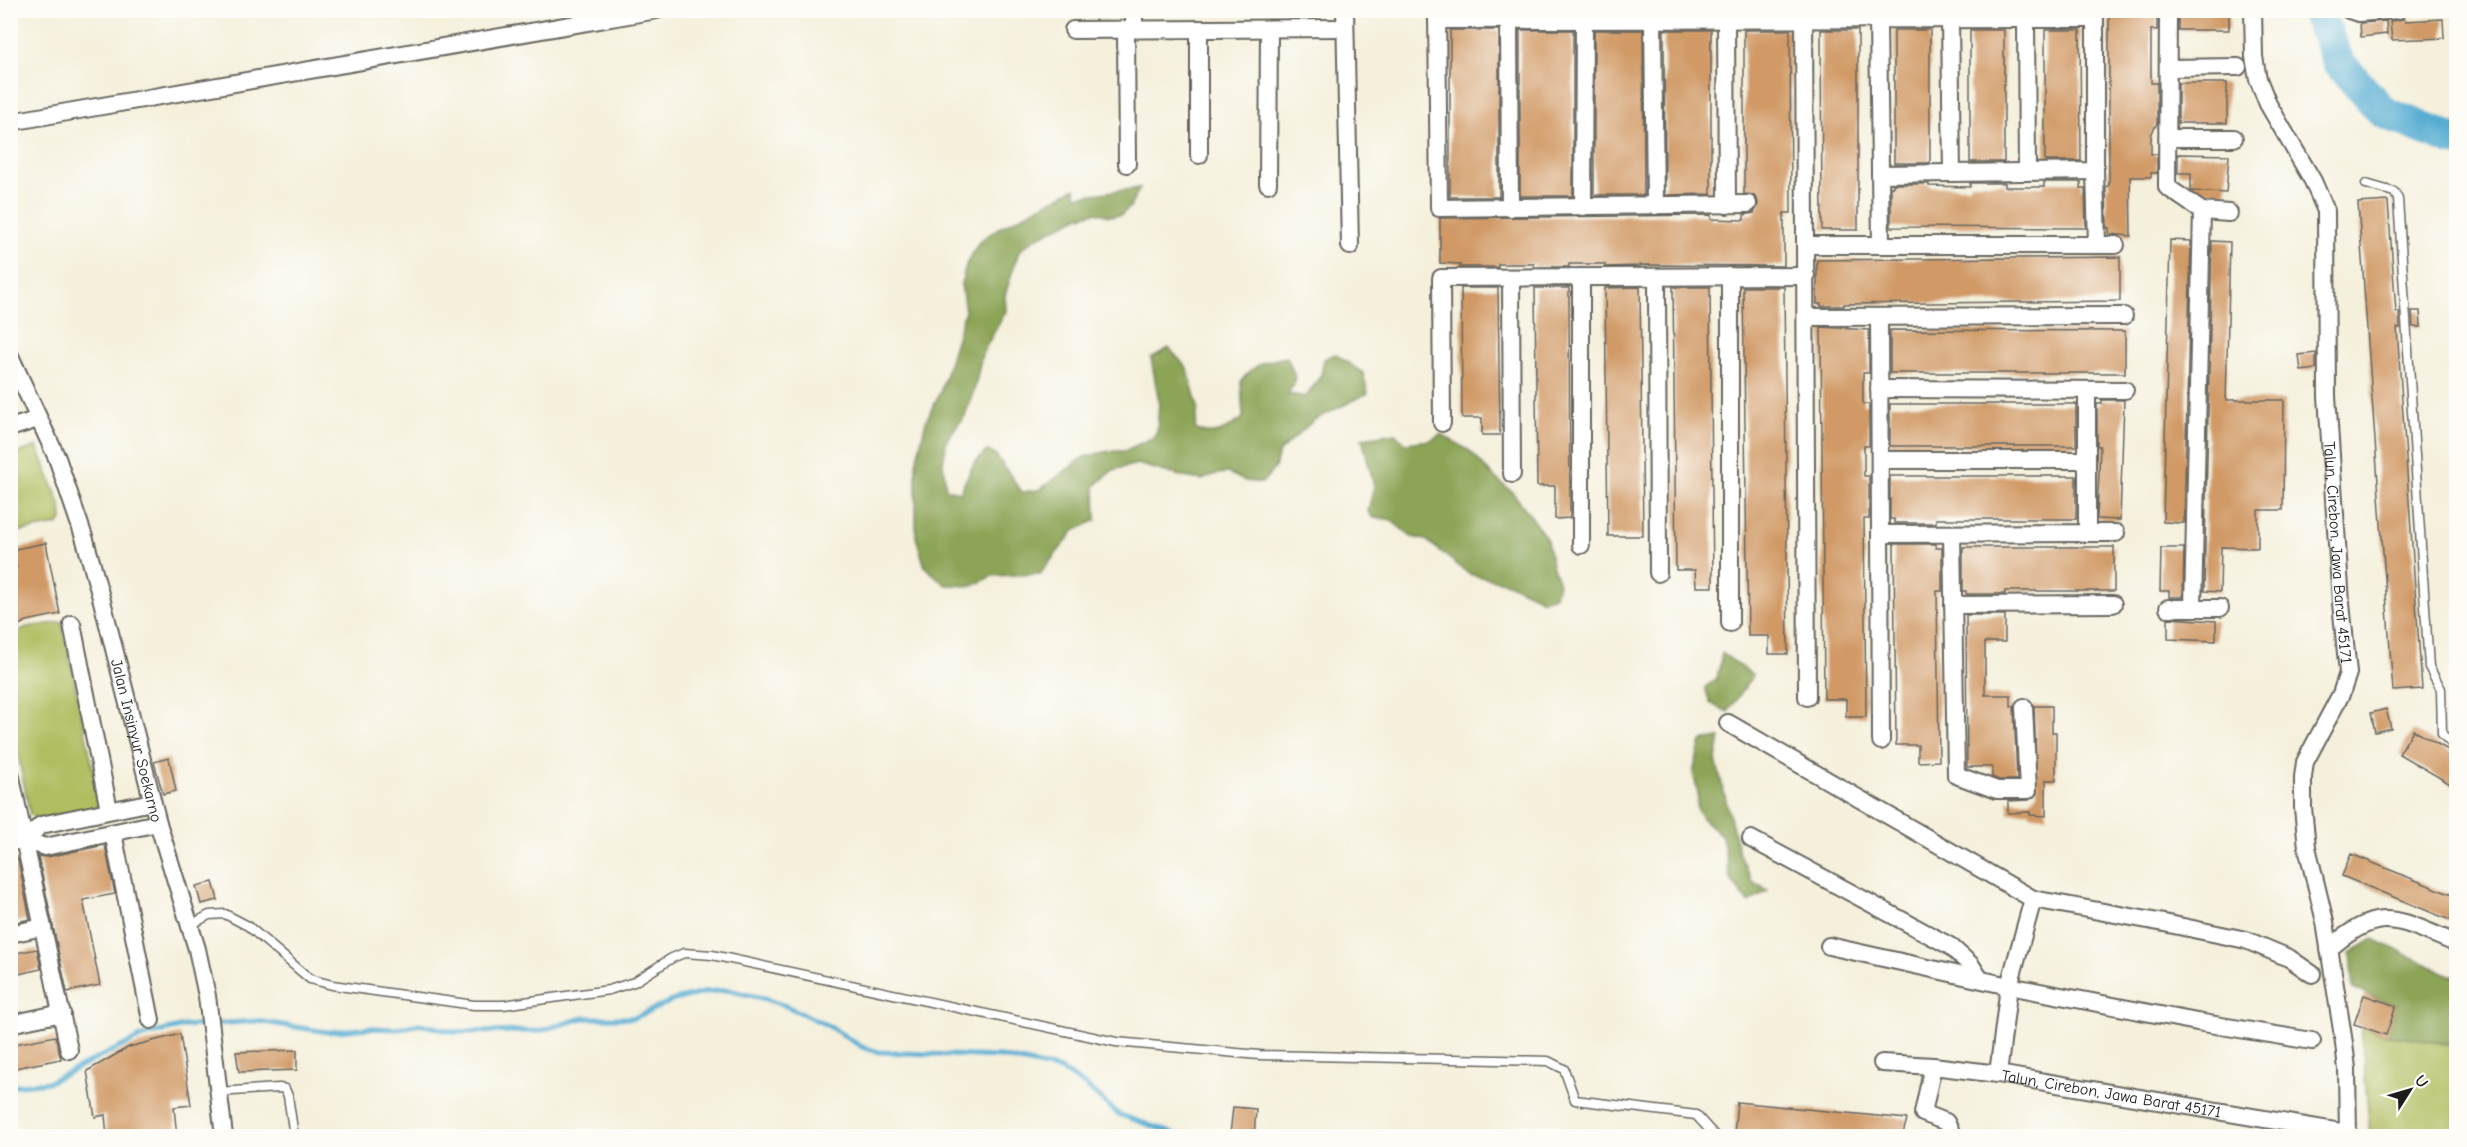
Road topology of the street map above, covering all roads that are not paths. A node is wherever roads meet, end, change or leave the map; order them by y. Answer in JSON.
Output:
{"nodes":[{"id":1,"x":657,"y":10,"type":"edge"},
{"id":2,"x":1134,"y":10,"type":"edge"},
{"id":3,"x":1345,"y":10,"type":"edge"},
{"id":4,"x":2169,"y":10,"type":"edge"},
{"id":5,"x":2253,"y":10,"type":"edge"},
{"id":6,"x":2349,"y":10,"type":"edge"},
{"id":7,"x":2398,"y":10,"type":"edge"},
{"id":8,"x":1437,"y":15,"type":"edge"},
{"id":9,"x":1804,"y":15,"type":"edge"},
{"id":10,"x":2095,"y":15,"type":"edge"},
{"id":11,"x":1950,"y":19,"type":"junction"},
{"id":12,"x":2026,"y":19,"type":"junction"},
{"id":13,"x":1509,"y":20,"type":"junction"},
{"id":14,"x":1584,"y":20,"type":"junction"},
{"id":15,"x":1653,"y":20,"type":"junction"},
{"id":16,"x":1726,"y":20,"type":"junction"},
{"id":17,"x":1878,"y":20,"type":"junction"},
{"id":18,"x":1269,"y":28,"type":"junction"},
{"id":19,"x":1345,"y":28,"type":"junction"},
{"id":20,"x":1130,"y":29,"type":"junction"},
{"id":21,"x":1199,"y":29,"type":"junction"},
{"id":22,"x":1073,"y":30,"type":"dead end"},
{"id":23,"x":2238,"y":67,"type":"dead end"},
{"id":24,"x":2168,"y":68,"type":"junction"},
{"id":25,"x":10,"y":123,"type":"edge"},
{"id":26,"x":2168,"y":138,"type":"junction"},
{"id":27,"x":2234,"y":138,"type":"dead end"},
{"id":28,"x":1199,"y":155,"type":"dead end"},
{"id":29,"x":1127,"y":164,"type":"dead end"},
{"id":30,"x":2095,"y":171,"type":"junction"},
{"id":31,"x":2027,"y":172,"type":"junction"},
{"id":32,"x":1952,"y":173,"type":"junction"},
{"id":33,"x":1880,"y":174,"type":"junction"},
{"id":34,"x":1268,"y":184,"type":"dead end"},
{"id":35,"x":2366,"y":184,"type":"dead end"},
{"id":36,"x":1748,"y":204,"type":"dead end"},
{"id":37,"x":1727,"y":205,"type":"junction"},
{"id":38,"x":1655,"y":206,"type":"junction"},
{"id":39,"x":1583,"y":207,"type":"junction"},
{"id":40,"x":1510,"y":208,"type":"junction"},
{"id":41,"x":2202,"y":211,"type":"junction"},
{"id":42,"x":2229,"y":213,"type":"dead end"},
{"id":43,"x":1805,"y":245,"type":"junction"},
{"id":44,"x":2097,"y":245,"type":"junction"},
{"id":45,"x":2116,"y":245,"type":"dead end"},
{"id":46,"x":1350,"y":246,"type":"dead end"},
{"id":47,"x":1881,"y":246,"type":"junction"},
{"id":48,"x":1730,"y":276,"type":"junction"},
{"id":49,"x":1806,"y":276,"type":"junction"},
{"id":50,"x":1581,"y":277,"type":"junction"},
{"id":51,"x":1657,"y":277,"type":"junction"},
{"id":52,"x":1511,"y":278,"type":"junction"},
{"id":53,"x":2124,"y":316,"type":"dead end"},
{"id":54,"x":1806,"y":317,"type":"junction"},
{"id":55,"x":1879,"y":317,"type":"junction"},
{"id":56,"x":10,"y":356,"type":"edge"},
{"id":57,"x":1879,"y":389,"type":"junction"},
{"id":58,"x":2087,"y":390,"type":"junction"},
{"id":59,"x":2125,"y":390,"type":"dead end"},
{"id":60,"x":40,"y":422,"type":"junction"},
{"id":61,"x":1442,"y":423,"type":"dead end"},
{"id":62,"x":10,"y":428,"type":"edge"},
{"id":63,"x":1880,"y":460,"type":"junction"},
{"id":64,"x":2087,"y":460,"type":"junction"},
{"id":65,"x":1512,"y":474,"type":"dead end"},
{"id":66,"x":2087,"y":533,"type":"junction"},
{"id":67,"x":2116,"y":533,"type":"dead end"},
{"id":68,"x":1880,"y":534,"type":"junction"},
{"id":69,"x":1952,"y":534,"type":"junction"},
{"id":70,"x":1581,"y":545,"type":"dead end"},
{"id":71,"x":1658,"y":573,"type":"dead end"},
{"id":72,"x":2113,"y":604,"type":"dead end"},
{"id":73,"x":1953,"y":605,"type":"junction"},
{"id":74,"x":2168,"y":608,"type":"dead end"},
{"id":75,"x":2193,"y":608,"type":"junction"},
{"id":76,"x":2220,"y":608,"type":"dead end"},
{"id":77,"x":1730,"y":623,"type":"dead end"},
{"id":78,"x":72,"y":624,"type":"dead end"},
{"id":79,"x":1807,"y":697,"type":"dead end"},
{"id":80,"x":2024,"y":707,"type":"dead end"},
{"id":81,"x":1728,"y":723,"type":"dead end"},
{"id":82,"x":1881,"y":741,"type":"dead end"},
{"id":83,"x":2457,"y":748,"type":"edge"},
{"id":84,"x":10,"y":773,"type":"edge"},
{"id":85,"x":152,"y":802,"type":"junction"},
{"id":86,"x":109,"y":810,"type":"junction"},
{"id":87,"x":158,"y":823,"type":"junction"},
{"id":88,"x":113,"y":832,"type":"junction"},
{"id":89,"x":1751,"y":839,"type":"dead end"},
{"id":90,"x":18,"y":841,"type":"edge"},
{"id":91,"x":2033,"y":899,"type":"junction"},
{"id":92,"x":189,"y":926,"type":"junction"},
{"id":93,"x":43,"y":927,"type":"junction"},
{"id":94,"x":10,"y":934,"type":"edge"},
{"id":95,"x":2457,"y":943,"type":"edge"},
{"id":96,"x":1829,"y":946,"type":"dead end"},
{"id":97,"x":2329,"y":950,"type":"junction"},
{"id":98,"x":2312,"y":974,"type":"dead end"},
{"id":99,"x":1980,"y":979,"type":"junction"},
{"id":100,"x":2009,"y":986,"type":"junction"},
{"id":101,"x":62,"y":1013,"type":"junction"},
{"id":102,"x":151,"y":1020,"type":"dead end"},
{"id":103,"x":10,"y":1024,"type":"edge"},
{"id":104,"x":2312,"y":1041,"type":"dead end"},
{"id":105,"x":69,"y":1050,"type":"dead end"},
{"id":106,"x":1882,"y":1063,"type":"dead end"},
{"id":107,"x":1933,"y":1066,"type":"junction"},
{"id":108,"x":1998,"y":1074,"type":"junction"},
{"id":109,"x":218,"y":1092,"type":"junction"},
{"id":110,"x":2348,"y":1135,"type":"edge"},
{"id":111,"x":224,"y":1137,"type":"edge"},
{"id":112,"x":294,"y":1137,"type":"edge"},
{"id":113,"x":1715,"y":1137,"type":"edge"},
{"id":114,"x":1948,"y":1137,"type":"edge"}],
"edges":[{"from":1,"to":25,"type":"street"},
{"from":2,"to":20,"type":"street"},
{"from":3,"to":19,"type":"street"},
{"from":4,"to":24,"type":"street"},
{"from":5,"to":97,"type":"street","name":"Talun, Cirebon, Jawa Barat 45171"},
{"from":6,"to":7,"type":"street"},
{"from":8,"to":13,"type":"street"},
{"from":8,"to":40,"type":"street"},
{"from":9,"to":16,"type":"street"},
{"from":9,"to":17,"type":"street"},
{"from":9,"to":43,"type":"street"},
{"from":10,"to":12,"type":"street"},
{"from":10,"to":30,"type":"street"},
{"from":11,"to":12,"type":"street"},
{"from":11,"to":17,"type":"street"},
{"from":11,"to":32,"type":"street"},
{"from":12,"to":31,"type":"street"},
{"from":13,"to":14,"type":"street"},
{"from":13,"to":40,"type":"street"},
{"from":14,"to":15,"type":"street"},
{"from":14,"to":39,"type":"street"},
{"from":15,"to":16,"type":"street"},
{"from":15,"to":38,"type":"street"},
{"from":16,"to":37,"type":"street"},
{"from":17,"to":33,"type":"street"},
{"from":18,"to":19,"type":"street"},
{"from":18,"to":21,"type":"street"},
{"from":18,"to":34,"type":"street"},
{"from":19,"to":46,"type":"street"},
{"from":20,"to":21,"type":"street"},
{"from":20,"to":22,"type":"street"},
{"from":20,"to":29,"type":"street"},
{"from":21,"to":28,"type":"street"},
{"from":23,"to":24,"type":"street"},
{"from":24,"to":26,"type":"street"},
{"from":26,"to":27,"type":"street"},
{"from":26,"to":41,"type":"street"},
{"from":30,"to":31,"type":"street"},
{"from":30,"to":44,"type":"street"},
{"from":31,"to":32,"type":"street"},
{"from":32,"to":33,"type":"street"},
{"from":33,"to":47,"type":"street"},
{"from":35,"to":83,"type":"lane"},
{"from":36,"to":37,"type":"street"},
{"from":37,"to":38,"type":"street"},
{"from":38,"to":39,"type":"street"},
{"from":39,"to":40,"type":"street"},
{"from":41,"to":42,"type":"street"},
{"from":41,"to":75,"type":"street"},
{"from":43,"to":47,"type":"street"},
{"from":43,"to":49,"type":"street"},
{"from":44,"to":45,"type":"street"},
{"from":44,"to":47,"type":"street"},
{"from":48,"to":49,"type":"street"},
{"from":48,"to":51,"type":"street"},
{"from":48,"to":77,"type":"street"},
{"from":49,"to":54,"type":"street"},
{"from":50,"to":51,"type":"street"},
{"from":50,"to":52,"type":"street"},
{"from":50,"to":70,"type":"street"},
{"from":51,"to":71,"type":"street"},
{"from":52,"to":61,"type":"street"},
{"from":52,"to":65,"type":"street"},
{"from":53,"to":55,"type":"street"},
{"from":54,"to":55,"type":"street"},
{"from":54,"to":79,"type":"street"},
{"from":55,"to":57,"type":"street"},
{"from":56,"to":60,"type":"street","name":"Jalan Insinyur Soekarno"},
{"from":57,"to":58,"type":"street"},
{"from":57,"to":63,"type":"street"},
{"from":58,"to":59,"type":"street"},
{"from":58,"to":64,"type":"street"},
{"from":60,"to":62,"type":"street"},
{"from":60,"to":85,"type":"street","name":"Jalan Insinyur Soekarno"},
{"from":63,"to":64,"type":"street"},
{"from":63,"to":68,"type":"street"},
{"from":64,"to":66,"type":"street"},
{"from":66,"to":67,"type":"street"},
{"from":66,"to":69,"type":"street"},
{"from":68,"to":69,"type":"street"},
{"from":68,"to":82,"type":"street"},
{"from":69,"to":73,"type":"street"},
{"from":72,"to":73,"type":"street"},
{"from":73,"to":80,"type":"street"},
{"from":74,"to":75,"type":"street"},
{"from":75,"to":76,"type":"street"},
{"from":78,"to":86,"type":"street"},
{"from":81,"to":91,"type":"street"},
{"from":84,"to":90,"type":"street"},
{"from":85,"to":86,"type":"street"},
{"from":85,"to":87,"type":"street","name":"Jalan Insinyur Soekarno"},
{"from":86,"to":90,"type":"street"},
{"from":87,"to":88,"type":"street"},
{"from":87,"to":92,"type":"street","name":"Jalan Insinyur Soekarno"},
{"from":88,"to":90,"type":"street"},
{"from":88,"to":102,"type":"street"},
{"from":89,"to":99,"type":"street"},
{"from":90,"to":93,"type":"street"},
{"from":91,"to":98,"type":"street"},
{"from":91,"to":100,"type":"street","name":"Talun, Cirebon, Jawa Barat 45171"},
{"from":92,"to":109,"type":"street","name":"Jalan Insinyur Soekarno"},
{"from":92,"to":113,"type":"lane"},
{"from":93,"to":94,"type":"street"},
{"from":93,"to":101,"type":"street"},
{"from":95,"to":97,"type":"street"},
{"from":96,"to":99,"type":"street"},
{"from":97,"to":110,"type":"street","name":"Talun, Cirebon, Jawa Barat 45171"},
{"from":99,"to":100,"type":"street"},
{"from":100,"to":104,"type":"street"},
{"from":100,"to":108,"type":"street","name":"Talun, Cirebon, Jawa Barat 45171"},
{"from":101,"to":103,"type":"street"},
{"from":101,"to":105,"type":"street"},
{"from":106,"to":107,"type":"street"},
{"from":107,"to":108,"type":"street"},
{"from":107,"to":114,"type":"street"},
{"from":108,"to":110,"type":"street","name":"Talun, Cirebon, Jawa Barat 45171"},
{"from":109,"to":111,"type":"street","name":"Jalan Insinyur Soekarno"},
{"from":109,"to":112,"type":"lane"}]}
